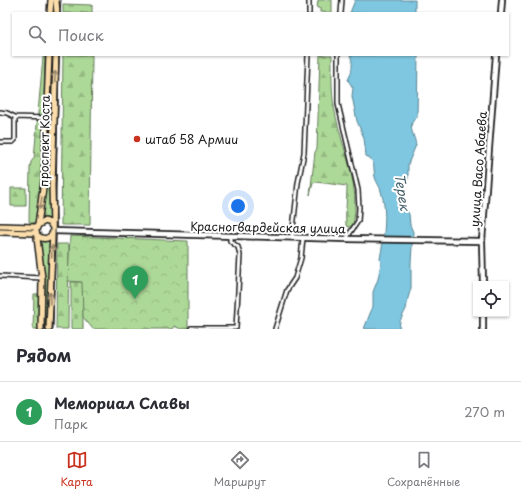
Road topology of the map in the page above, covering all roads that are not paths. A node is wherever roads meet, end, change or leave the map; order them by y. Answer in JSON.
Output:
{"nodes":[{"id":1,"x":51,"y":0,"type":"edge"},
{"id":2,"x":56,"y":0,"type":"edge"},
{"id":3,"x":309,"y":0,"type":"edge"},
{"id":4,"x":342,"y":0,"type":"edge"},
{"id":5,"x":502,"y":0,"type":"edge"},
{"id":6,"x":50,"y":12,"type":"edge"},
{"id":7,"x":57,"y":12,"type":"edge"},
{"id":8,"x":309,"y":12,"type":"edge"},
{"id":9,"x":341,"y":12,"type":"edge"},
{"id":10,"x":501,"y":12,"type":"edge"},
{"id":11,"x":49,"y":56,"type":"edge"},
{"id":12,"x":56,"y":56,"type":"edge"},
{"id":13,"x":308,"y":56,"type":"edge"},
{"id":14,"x":338,"y":56,"type":"edge"},
{"id":15,"x":496,"y":56,"type":"edge"},
{"id":16,"x":0,"y":112,"type":"edge"},
{"id":17,"x":15,"y":117,"type":"junction"},
{"id":18,"x":47,"y":118,"type":"junction"},
{"id":19,"x":0,"y":142,"type":"edge"},
{"id":20,"x":0,"y":226,"type":"edge"},
{"id":21,"x":37,"y":226,"type":"junction"},
{"id":22,"x":53,"y":231,"type":"junction"},
{"id":23,"x":0,"y":232,"type":"edge"},
{"id":24,"x":37,"y":234,"type":"junction"},
{"id":25,"x":230,"y":236,"type":"junction"},
{"id":26,"x":292,"y":238,"type":"junction"},
{"id":27,"x":303,"y":238,"type":"junction"},
{"id":28,"x":346,"y":239,"type":"junction"},
{"id":29,"x":482,"y":241,"type":"junction"},
{"id":30,"x":0,"y":276,"type":"edge"},
{"id":31,"x":42,"y":278,"type":"junction"},
{"id":32,"x":483,"y":281,"type":"edge"},
{"id":33,"x":483,"y":317,"type":"edge"},
{"id":34,"x":191,"y":328,"type":"dead end"},
{"id":35,"x":41,"y":329,"type":"edge"},
{"id":36,"x":49,"y":329,"type":"edge"},
{"id":37,"x":275,"y":329,"type":"edge"},
{"id":38,"x":483,"y":329,"type":"edge"}],
"edges":[{"from":1,"to":6,"type":"main road"},
{"from":2,"to":7,"type":"main road"},
{"from":3,"to":8,"type":"street"},
{"from":4,"to":9,"type":"street"},
{"from":5,"to":10,"type":"main road"},
{"from":11,"to":18,"type":"main road","name":"проспект Коста"},
{"from":22,"to":12,"type":"main road","name":"проспект Коста","one_way":true},
{"from":13,"to":26,"type":"street"},
{"from":14,"to":28,"type":"street"},
{"from":15,"to":29,"type":"main road","name":"улица Васо Абаева"},
{"from":16,"to":17,"type":"street"},
{"from":17,"to":18,"type":"street"},
{"from":17,"to":19,"type":"street"},
{"from":18,"to":21,"type":"main road","name":"проспект Коста","one_way":true},
{"from":20,"to":21,"type":"main road"},
{"from":21,"to":22,"type":"main road"},
{"from":21,"to":24,"type":"main road","name":"проспект Коста"},
{"from":22,"to":24,"type":"main road"},
{"from":22,"to":25,"type":"main road","name":"Красногвардейская улица"},
{"from":36,"to":22,"type":"main road","name":"проспект Коста","one_way":true},
{"from":23,"to":24,"type":"main road"},
{"from":24,"to":31,"type":"main road","name":"проспект Коста"},
{"from":25,"to":26,"type":"main road","name":"Красногвардейская улица"},
{"from":25,"to":34,"type":"street"},
{"from":26,"to":27,"type":"main road","name":"Красногвардейская улица"},
{"from":27,"to":28,"type":"main road","name":"Красногвардейская улица"},
{"from":27,"to":37,"type":"street"},
{"from":28,"to":29,"type":"main road","name":"Красногвардейская улица"},
{"from":29,"to":32,"type":"main road","name":"улица Васо Абаева"},
{"from":30,"to":31,"type":"street"},
{"from":31,"to":35,"type":"main road","name":"проспект Коста"},
{"from":33,"to":38,"type":"main road"}]}
